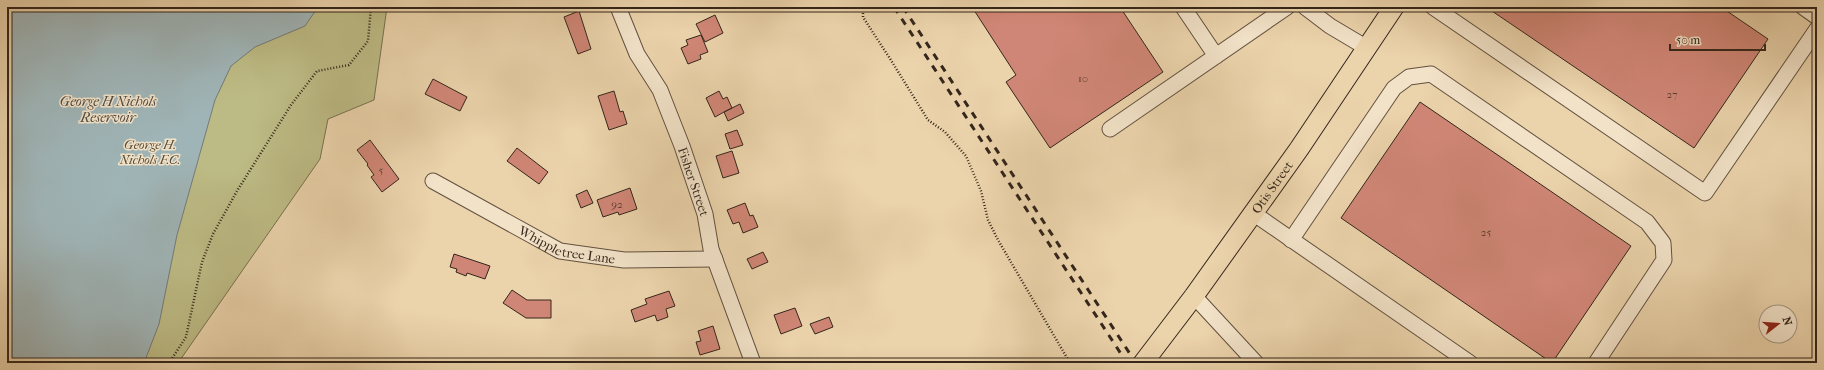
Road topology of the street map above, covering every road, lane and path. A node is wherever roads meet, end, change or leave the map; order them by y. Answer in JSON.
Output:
{"nodes":[{"id":1,"x":371,"y":7,"type":"edge"},
{"id":2,"x":618,"y":7,"type":"edge"},
{"id":3,"x":863,"y":7,"type":"edge"},
{"id":4,"x":1183,"y":7,"type":"edge"},
{"id":5,"x":1287,"y":7,"type":"edge"},
{"id":6,"x":1305,"y":7,"type":"edge"},
{"id":7,"x":1394,"y":7,"type":"edge"},
{"id":8,"x":1802,"y":7,"type":"edge"},
{"id":9,"x":1440,"y":9,"type":"edge"},
{"id":10,"x":1817,"y":17,"type":"edge"},
{"id":11,"x":1817,"y":29,"type":"edge"},
{"id":12,"x":1366,"y":48,"type":"junction"},
{"id":13,"x":1216,"y":56,"type":"junction"},
{"id":14,"x":1110,"y":128,"type":"dead end"},
{"id":15,"x":433,"y":181,"type":"dead end"},
{"id":16,"x":1253,"y":213,"type":"junction"},
{"id":17,"x":1291,"y":240,"type":"junction"},
{"id":18,"x":715,"y":259,"type":"junction"},
{"id":19,"x":1194,"y":296,"type":"junction"},
{"id":20,"x":1145,"y":360,"type":"edge"},
{"id":21,"x":170,"y":363,"type":"edge"},
{"id":22,"x":753,"y":363,"type":"edge"},
{"id":23,"x":1070,"y":363,"type":"edge"},
{"id":24,"x":1256,"y":363,"type":"edge"},
{"id":25,"x":1470,"y":363,"type":"edge"},
{"id":26,"x":1596,"y":363,"type":"edge"}],
"edges":[{"from":1,"to":21,"type":"path"},
{"from":2,"to":18,"type":"street","name":"Fisher Street"},
{"from":3,"to":23,"type":"path"},
{"from":4,"to":13,"type":"street"},
{"from":5,"to":13,"type":"street"},
{"from":6,"to":12,"type":"street"},
{"from":7,"to":12,"type":"main road","name":"Otis Street"},
{"from":8,"to":10,"type":"street"},
{"from":9,"to":11,"type":"street"},
{"from":12,"to":16,"type":"main road","name":"Otis Street"},
{"from":13,"to":14,"type":"street"},
{"from":15,"to":18,"type":"street","name":"Whippletree Lane"},
{"from":16,"to":17,"type":"street"},
{"from":16,"to":19,"type":"main road","name":"Otis Street"},
{"from":17,"to":25,"type":"street"},
{"from":17,"to":26,"type":"street"},
{"from":18,"to":22,"type":"street","name":"Fisher Street"},
{"from":19,"to":20,"type":"main road","name":"Otis Street"},
{"from":19,"to":24,"type":"street"}]}
